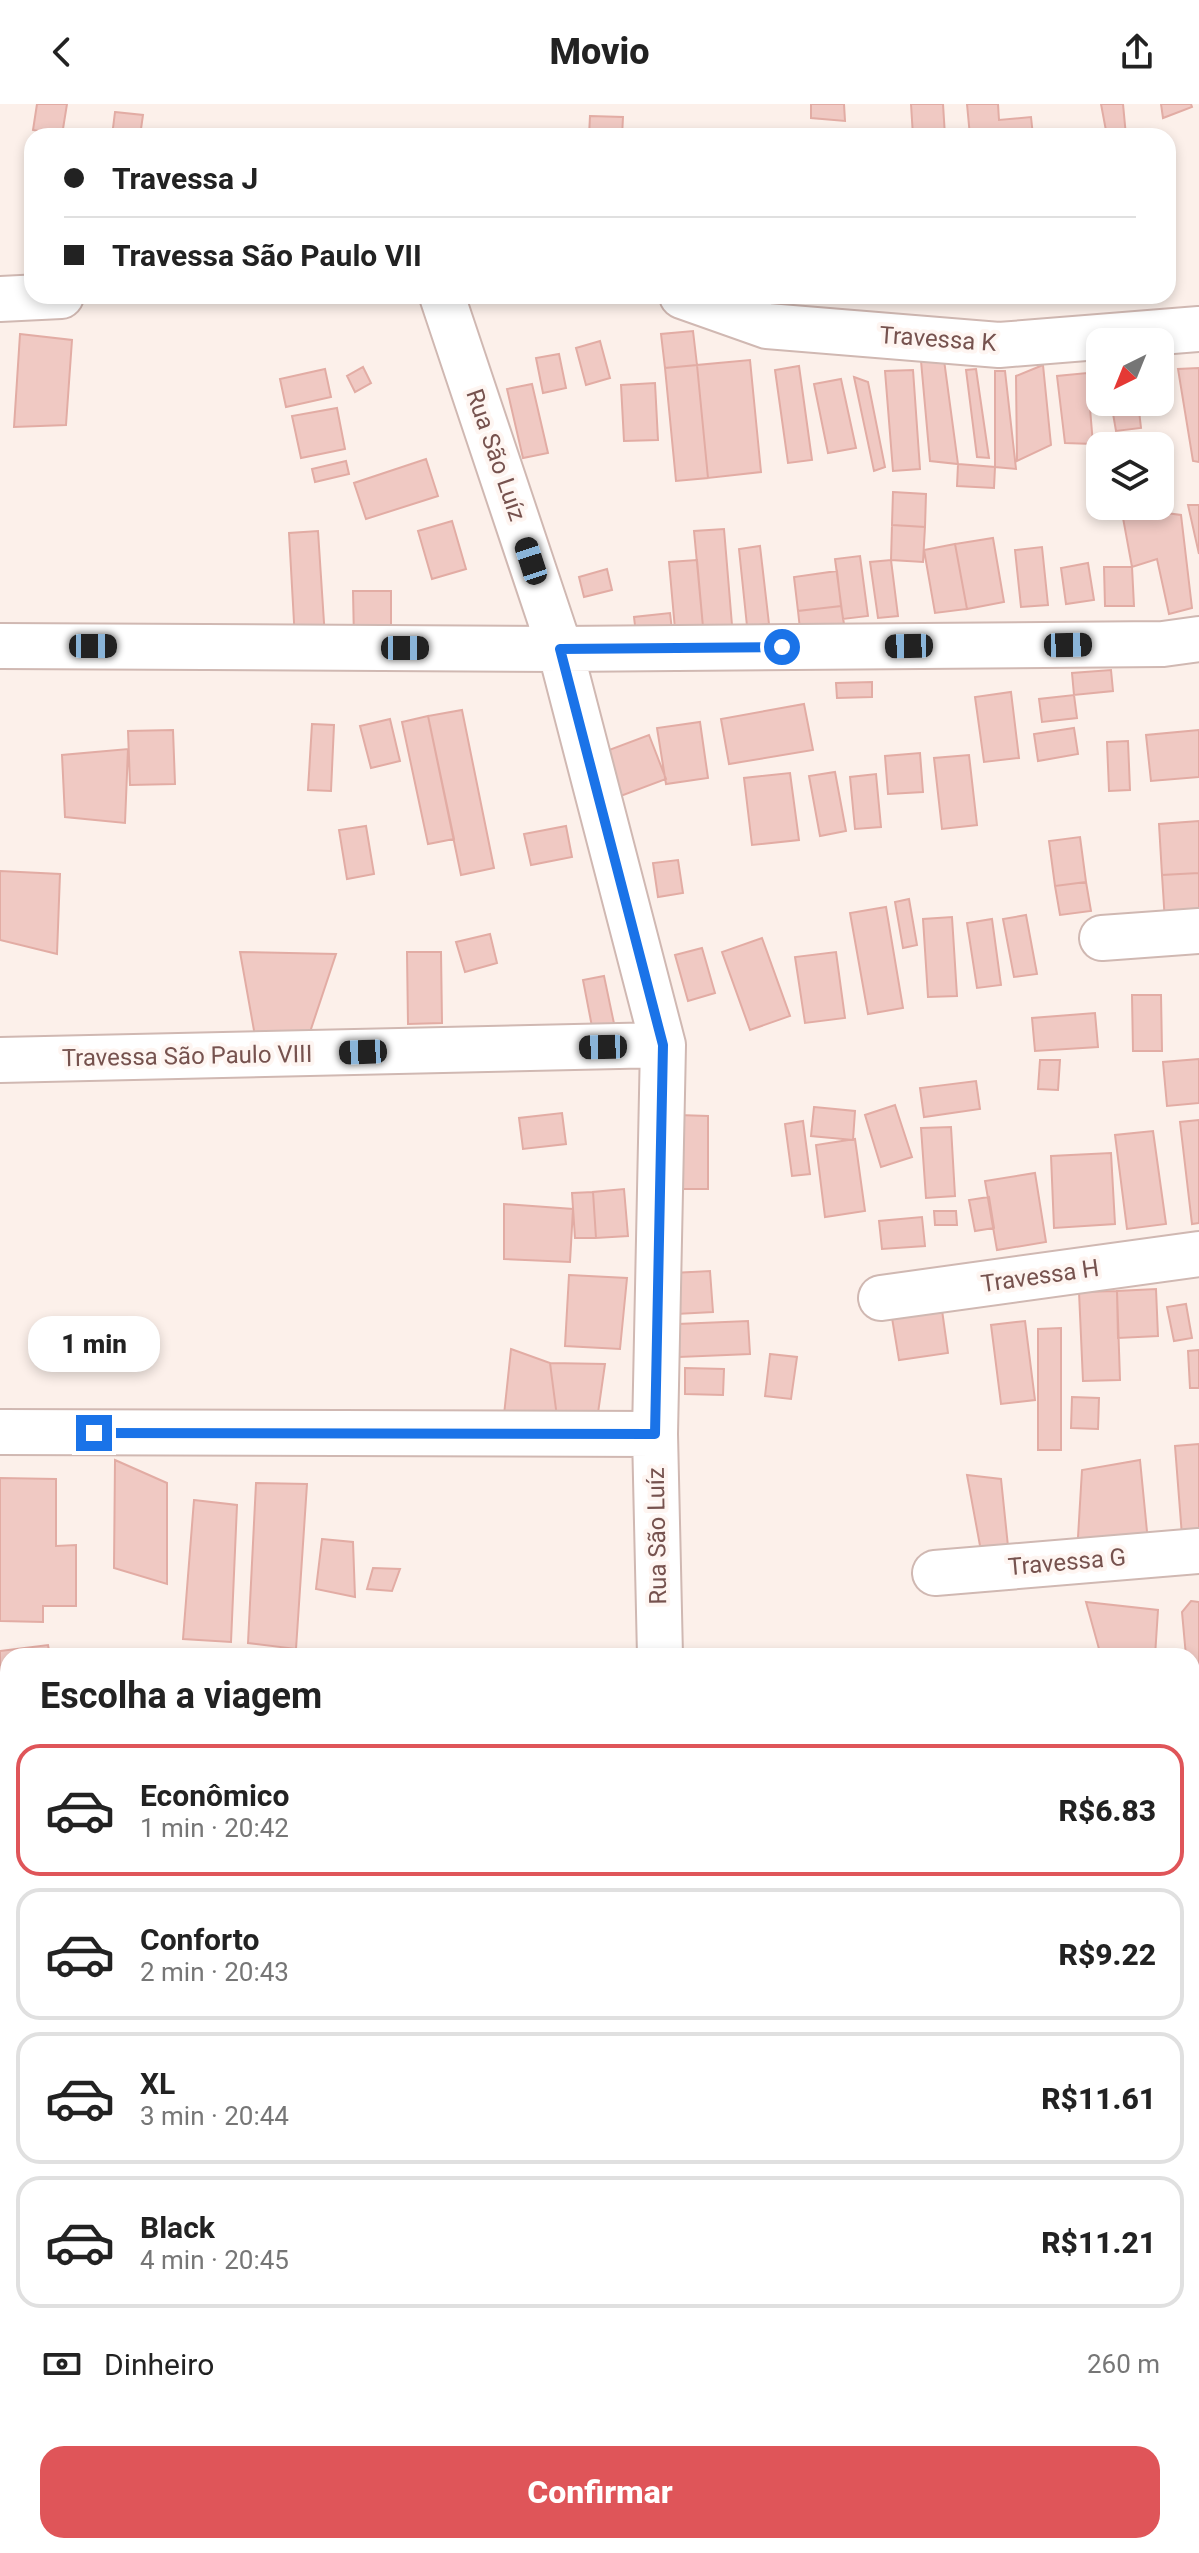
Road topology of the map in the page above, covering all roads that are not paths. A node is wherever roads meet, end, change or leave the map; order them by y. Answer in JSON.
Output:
{"nodes":[{"id":1,"x":24,"y":298,"type":"edge"},
{"id":2,"x":0,"y":299,"type":"edge"},
{"id":3,"x":445,"y":304,"type":"edge"},
{"id":4,"x":705,"y":304,"type":"edge"},
{"id":5,"x":1199,"y":329,"type":"edge"},
{"id":6,"x":1199,"y":639,"type":"edge"},
{"id":7,"x":0,"y":646,"type":"edge"},
{"id":8,"x":560,"y":649,"type":"junction"},
{"id":9,"x":1199,"y":931,"type":"edge"},
{"id":10,"x":1102,"y":938,"type":"dead end"},
{"id":11,"x":663,"y":1045,"type":"junction"},
{"id":12,"x":0,"y":1060,"type":"edge"},
{"id":13,"x":1199,"y":1254,"type":"edge"},
{"id":14,"x":881,"y":1298,"type":"dead end"},
{"id":15,"x":0,"y":1432,"type":"edge"},
{"id":16,"x":655,"y":1434,"type":"junction"},
{"id":17,"x":1199,"y":1551,"type":"edge"},
{"id":18,"x":935,"y":1573,"type":"dead end"},
{"id":19,"x":660,"y":1648,"type":"edge"}],
"edges":[{"from":1,"to":2,"type":"street"},
{"from":3,"to":8,"type":"street","name":"Rua São Luíz"},
{"from":4,"to":5,"type":"street","name":"Travessa K"},
{"from":6,"to":8,"type":"street"},
{"from":7,"to":8,"type":"street"},
{"from":8,"to":11,"type":"street","name":"Rua São Luíz"},
{"from":9,"to":10,"type":"street"},
{"from":11,"to":12,"type":"street","name":"Travessa São Paulo VIII"},
{"from":11,"to":16,"type":"street","name":"Rua São Luíz"},
{"from":13,"to":14,"type":"street","name":"Travessa H"},
{"from":15,"to":16,"type":"street"},
{"from":16,"to":19,"type":"street","name":"Rua São Luíz"},
{"from":17,"to":18,"type":"street","name":"Travessa G"}]}
